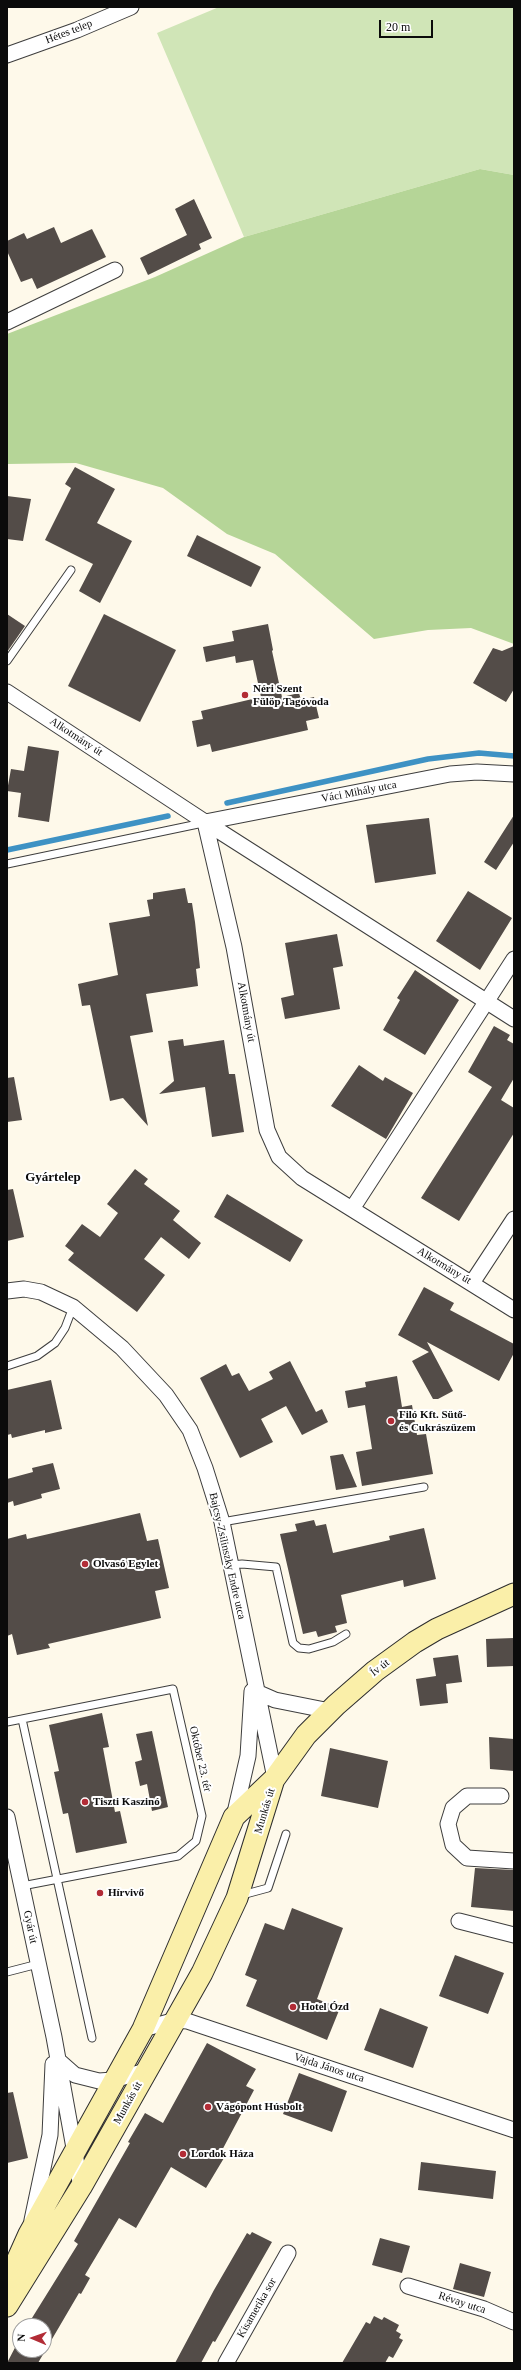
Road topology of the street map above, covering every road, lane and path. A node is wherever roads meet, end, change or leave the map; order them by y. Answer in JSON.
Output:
{"nodes":[{"id":1,"x":131,"y":7,"type":"edge"},
{"id":2,"x":7,"y":55,"type":"edge"},
{"id":3,"x":115,"y":270,"type":"dead end"},
{"id":4,"x":7,"y":322,"type":"edge"},
{"id":5,"x":71,"y":570,"type":"dead end"},
{"id":6,"x":7,"y":661,"type":"edge"},
{"id":7,"x":7,"y":692,"type":"edge"},
{"id":8,"x":514,"y":774,"type":"edge"},
{"id":9,"x":205,"y":822,"type":"junction"},
{"id":10,"x":7,"y":864,"type":"edge"},
{"id":11,"x":514,"y":959,"type":"edge"},
{"id":12,"x":488,"y":1002,"type":"junction"},
{"id":13,"x":514,"y":1019,"type":"edge"},
{"id":14,"x":352,"y":1209,"type":"junction"},
{"id":15,"x":514,"y":1219,"type":"edge"},
{"id":16,"x":472,"y":1283,"type":"junction"},
{"id":17,"x":7,"y":1291,"type":"edge"},
{"id":18,"x":73,"y":1307,"type":"junction"},
{"id":19,"x":514,"y":1310,"type":"edge"},
{"id":20,"x":7,"y":1366,"type":"edge"},
{"id":21,"x":424,"y":1487,"type":"dead end"},
{"id":22,"x":222,"y":1522,"type":"junction"},
{"id":23,"x":231,"y":1566,"type":"junction"},
{"id":24,"x":514,"y":1594,"type":"edge"},
{"id":25,"x":346,"y":1634,"type":"dead end"},
{"id":26,"x":253,"y":1674,"type":"junction"},
{"id":27,"x":258,"y":1693,"type":"junction"},
{"id":28,"x":330,"y":1711,"type":"junction"},
{"id":29,"x":22,"y":1719,"type":"junction"},
{"id":30,"x":7,"y":1722,"type":"edge"},
{"id":31,"x":275,"y":1778,"type":"junction"},
{"id":32,"x":501,"y":1796,"type":"dead end"},
{"id":33,"x":7,"y":1817,"type":"edge"},
{"id":34,"x":234,"y":1817,"type":"junction"},
{"id":35,"x":286,"y":1834,"type":"dead end"},
{"id":36,"x":514,"y":1861,"type":"edge"},
{"id":37,"x":58,"y":1879,"type":"junction"},
{"id":38,"x":22,"y":1886,"type":"junction"},
{"id":39,"x":237,"y":1898,"type":"junction"},
{"id":40,"x":459,"y":1921,"type":"dead end"},
{"id":41,"x":514,"y":1935,"type":"edge"},
{"id":42,"x":38,"y":1964,"type":"junction"},
{"id":43,"x":7,"y":1972,"type":"edge"},
{"id":44,"x":176,"y":2020,"type":"junction"},
{"id":45,"x":143,"y":2029,"type":"junction"},
{"id":46,"x":54,"y":2037,"type":"junction"},
{"id":47,"x":92,"y":2038,"type":"dead end"},
{"id":48,"x":58,"y":2060,"type":"junction"},
{"id":49,"x":146,"y":2071,"type":"junction"},
{"id":50,"x":113,"y":2080,"type":"junction"},
{"id":51,"x":514,"y":2130,"type":"edge"},
{"id":52,"x":75,"y":2150,"type":"junction"},
{"id":53,"x":81,"y":2187,"type":"junction"},
{"id":54,"x":29,"y":2234,"type":"junction"},
{"id":55,"x":288,"y":2252,"type":"dead end"},
{"id":56,"x":7,"y":2283,"type":"edge"},
{"id":57,"x":408,"y":2286,"type":"dead end"},
{"id":58,"x":7,"y":2306,"type":"edge"},
{"id":59,"x":514,"y":2322,"type":"edge"},
{"id":60,"x":226,"y":2363,"type":"edge"}],
"edges":[{"from":1,"to":2,"type":"street","name":"Hétes telep"},
{"from":3,"to":4,"type":"street"},
{"from":5,"to":6,"type":"lane"},
{"from":7,"to":9,"type":"street","name":"Alkotmány út"},
{"from":8,"to":9,"type":"street","name":"Váci Mihály utca"},
{"from":9,"to":10,"type":"lane"},
{"from":9,"to":12,"type":"street"},
{"from":9,"to":14,"type":"street","name":"Alkotmány út"},
{"from":11,"to":12,"type":"street"},
{"from":12,"to":13,"type":"street"},
{"from":12,"to":14,"type":"street"},
{"from":14,"to":16,"type":"street","name":"Alkotmány út"},
{"from":15,"to":16,"type":"street"},
{"from":16,"to":19,"type":"street","name":"Alkotmány út"},
{"from":17,"to":18,"type":"street","name":"Bajcsy-Zsilinszky Endre utca"},
{"from":18,"to":20,"type":"lane"},
{"from":18,"to":22,"type":"street","name":"Bajcsy-Zsilinszky Endre utca"},
{"from":21,"to":22,"type":"lane"},
{"from":22,"to":23,"type":"street","name":"Bajcsy-Zsilinszky Endre utca"},
{"from":23,"to":25,"type":"lane"},
{"from":23,"to":26,"type":"street","name":"Bajcsy-Zsilinszky Endre utca"},
{"from":24,"to":28,"type":"main road","name":"Ív út"},
{"from":26,"to":27,"type":"street","name":"Bajcsy-Zsilinszky Endre utca"},
{"from":26,"to":34,"type":"street"},
{"from":27,"to":28,"type":"street"},
{"from":27,"to":31,"type":"street","name":"Bajcsy-Zsilinszky Endre utca"},
{"from":28,"to":31,"type":"main road","name":"Ív út"},
{"from":29,"to":30,"type":"lane","name":"Október 23. tér"},
{"from":29,"to":37,"type":"lane"},
{"from":29,"to":37,"type":"lane","name":"Október 23. tér"},
{"from":31,"to":34,"type":"main road","name":"Munkás út"},
{"from":31,"to":39,"type":"main road","name":"Munkás út"},
{"from":32,"to":36,"type":"street"},
{"from":33,"to":38,"type":"street","name":"Gyár út"},
{"from":34,"to":45,"type":"main road","name":"Munkás út"},
{"from":35,"to":39,"type":"lane"},
{"from":37,"to":38,"type":"lane","name":"Október 23. tér"},
{"from":37,"to":47,"type":"lane"},
{"from":38,"to":42,"type":"street","name":"Gyár út"},
{"from":39,"to":44,"type":"main road","name":"Munkás út"},
{"from":40,"to":41,"type":"street"},
{"from":42,"to":43,"type":"lane"},
{"from":42,"to":46,"type":"street","name":"Gyár út"},
{"from":44,"to":45,"type":"street","name":"Vajda János utca"},
{"from":44,"to":49,"type":"main road","name":"Munkás út"},
{"from":44,"to":51,"type":"street","name":"Vajda János utca"},
{"from":45,"to":50,"type":"main road","name":"Munkás út"},
{"from":46,"to":48,"type":"street","name":"Gyár út"},
{"from":46,"to":54,"type":"street","name":"Gyár út"},
{"from":48,"to":50,"type":"street"},
{"from":48,"to":52,"type":"street","name":"Gyár út"},
{"from":49,"to":50,"type":"street"},
{"from":49,"to":53,"type":"main road","name":"Munkás út"},
{"from":50,"to":52,"type":"main road","name":"Munkás út"},
{"from":52,"to":53,"type":"street","name":"Gyár út"},
{"from":52,"to":54,"type":"main road","name":"Munkás út"},
{"from":53,"to":58,"type":"main road","name":"Munkás út"},
{"from":54,"to":56,"type":"main road","name":"Munkás út"},
{"from":55,"to":60,"type":"street","name":"Kisamerika sor"},
{"from":57,"to":59,"type":"street","name":"Révay utca"}]}
